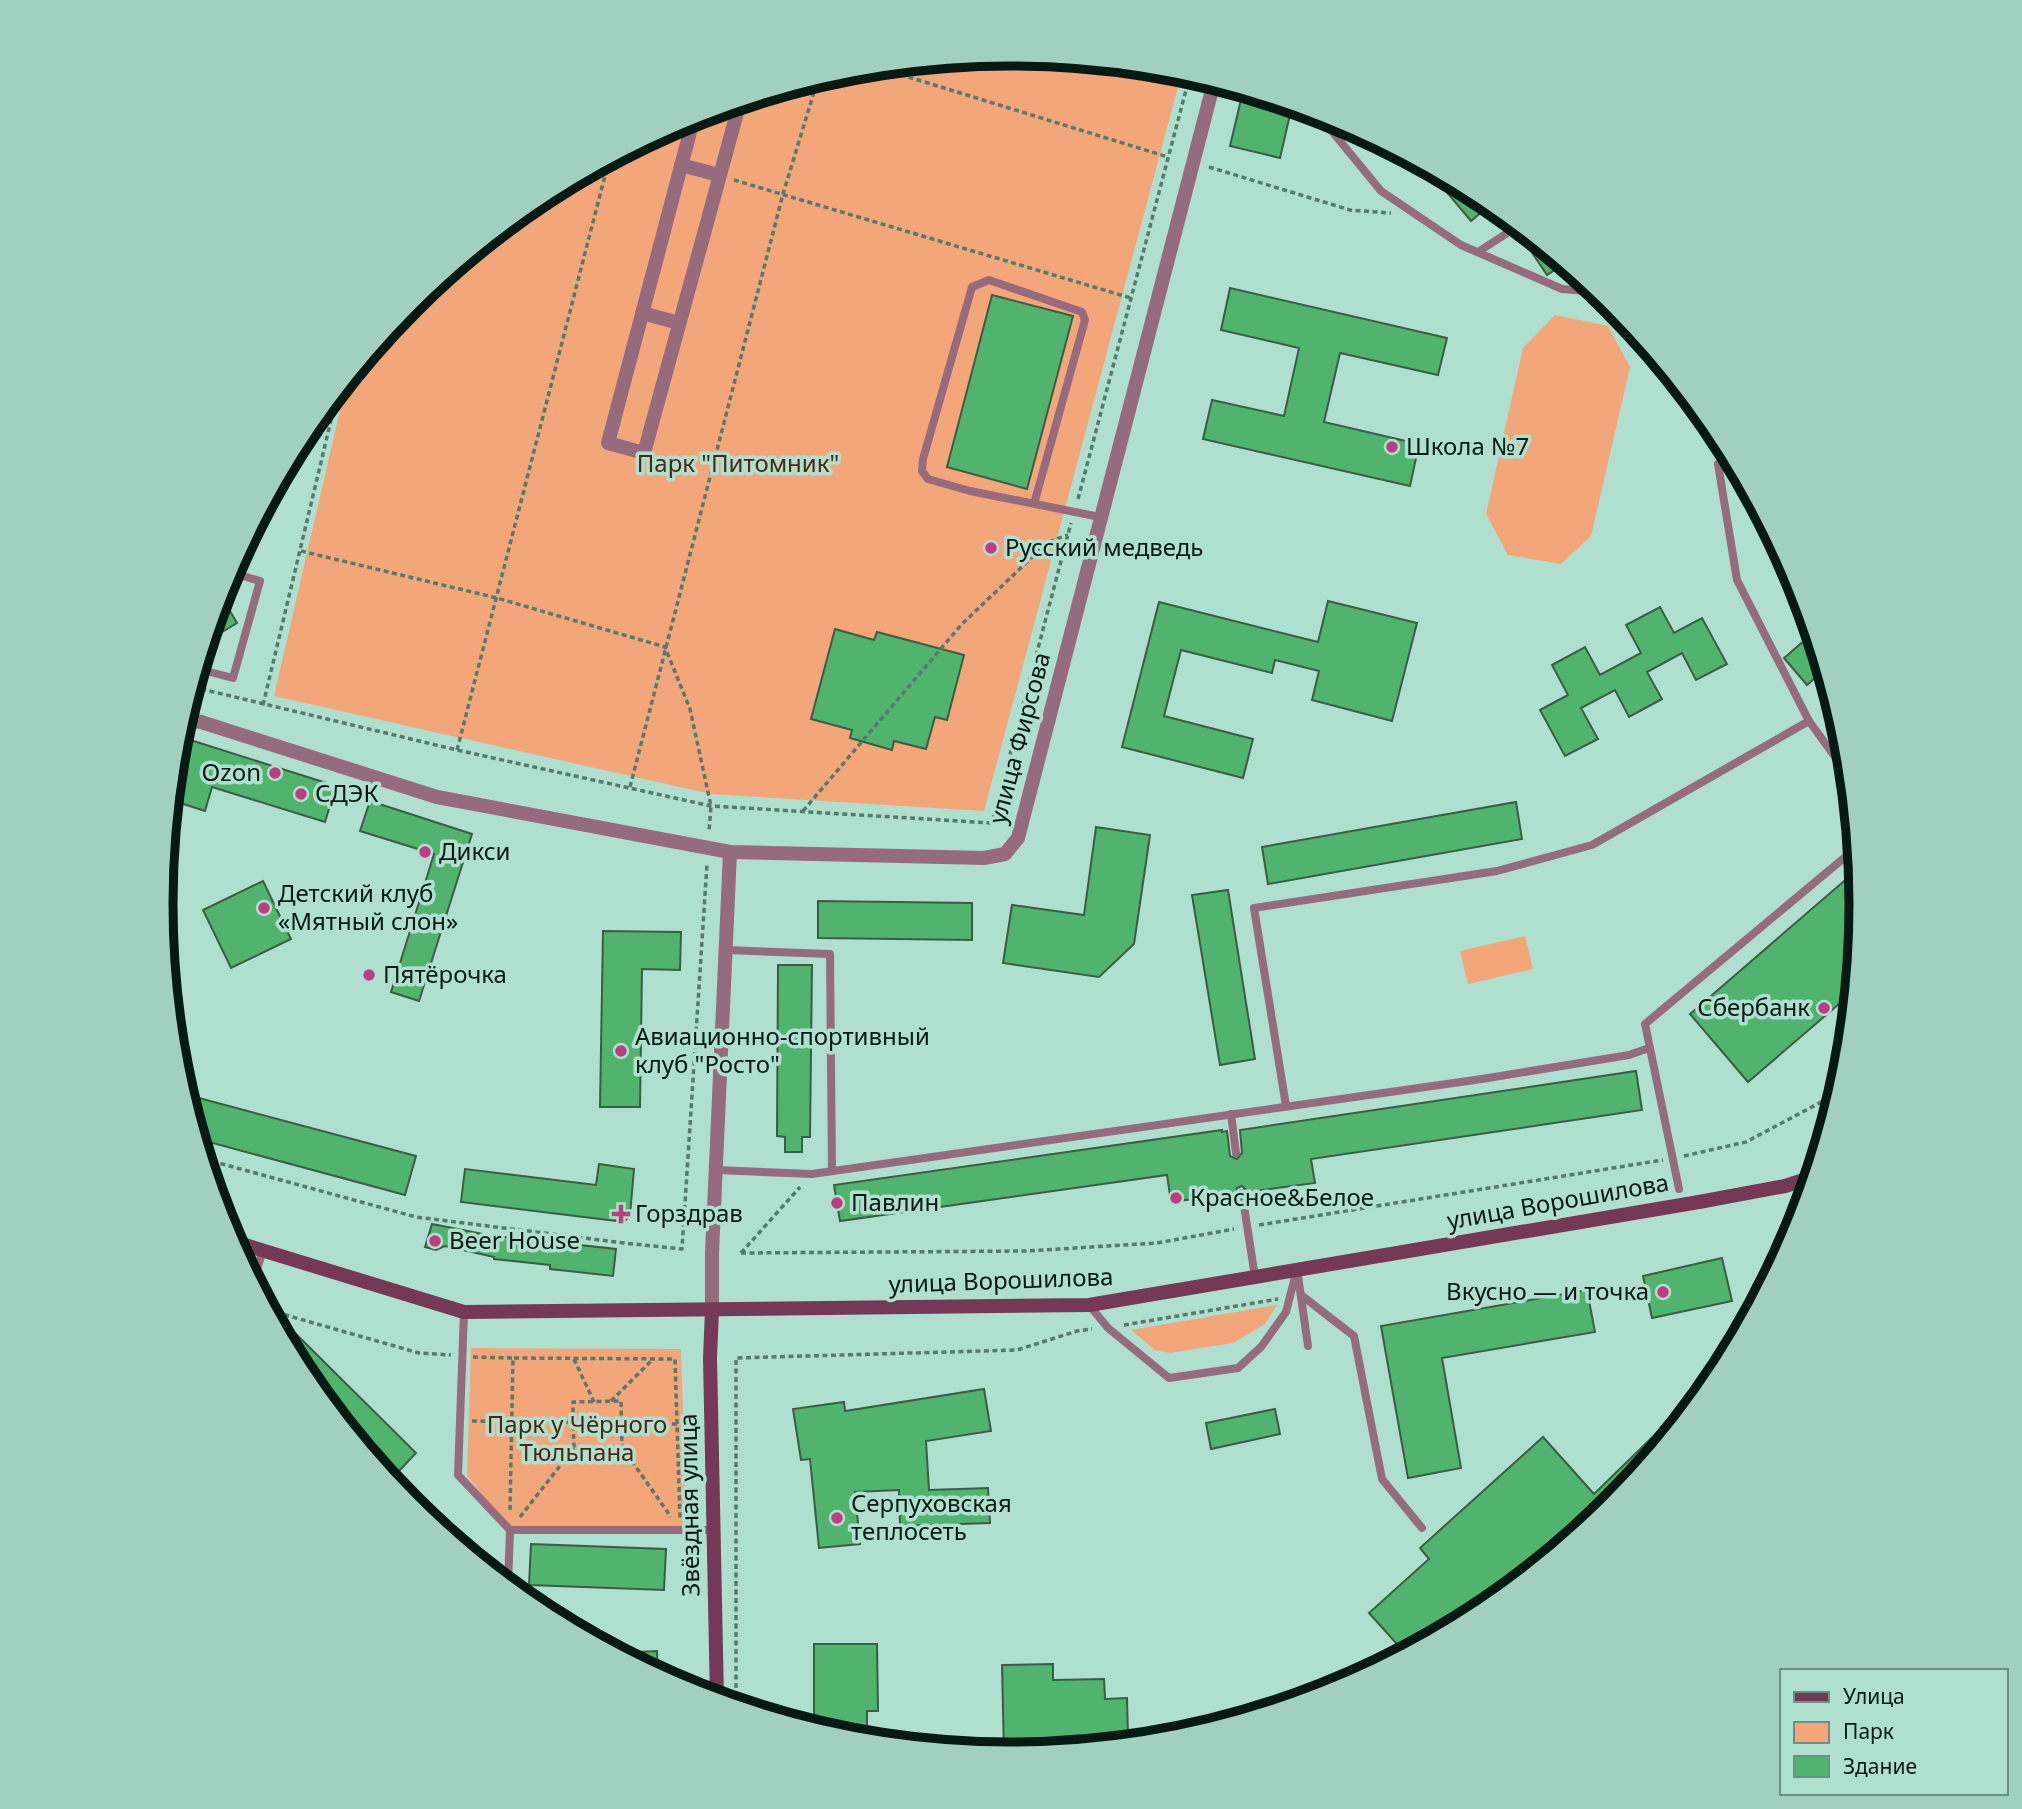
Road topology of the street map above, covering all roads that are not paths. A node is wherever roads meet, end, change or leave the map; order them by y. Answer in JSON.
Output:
{"nodes":[{"id":1,"x":1212,"y":91,"type":"edge"},
{"id":2,"x":737,"y":113,"type":"edge"},
{"id":3,"x":1330,"y":129,"type":"edge"},
{"id":4,"x":690,"y":130,"type":"edge"},
{"id":5,"x":681,"y":164,"type":"junction"},
{"id":6,"x":719,"y":175,"type":"junction"},
{"id":7,"x":1510,"y":232,"type":"edge"},
{"id":8,"x":1478,"y":253,"type":"junction"},
{"id":9,"x":1582,"y":291,"type":"edge"},
{"id":10,"x":642,"y":313,"type":"junction"},
{"id":11,"x":679,"y":323,"type":"junction"},
{"id":12,"x":1718,"y":464,"type":"dead end"},
{"id":13,"x":1034,"y":504,"type":"junction"},
{"id":14,"x":1101,"y":517,"type":"junction"},
{"id":15,"x":241,"y":575,"type":"edge"},
{"id":16,"x":207,"y":670,"type":"edge"},
{"id":17,"x":194,"y":721,"type":"edge"},
{"id":18,"x":1809,"y":721,"type":"junction"},
{"id":19,"x":1836,"y":758,"type":"edge"},
{"id":20,"x":730,"y":852,"type":"junction"},
{"id":21,"x":1847,"y":855,"type":"edge"},
{"id":22,"x":726,"y":950,"type":"junction"},
{"id":23,"x":1649,"y":1048,"type":"junction"},
{"id":24,"x":1286,"y":1106,"type":"junction"},
{"id":25,"x":1231,"y":1114,"type":"junction"},
{"id":26,"x":1236,"y":1153,"type":"dead end"},
{"id":27,"x":716,"y":1170,"type":"junction"},
{"id":28,"x":832,"y":1171,"type":"junction"},
{"id":29,"x":1802,"y":1181,"type":"edge"},
{"id":30,"x":1679,"y":1189,"type":"dead end"},
{"id":31,"x":1242,"y":1193,"type":"dead end"},
{"id":32,"x":246,"y":1245,"type":"edge"},
{"id":33,"x":263,"y":1250,"type":"junction"},
{"id":34,"x":1297,"y":1269,"type":"junction"},
{"id":35,"x":257,"y":1270,"type":"edge"},
{"id":36,"x":1255,"y":1277,"type":"junction"},
{"id":37,"x":1301,"y":1295,"type":"junction"},
{"id":38,"x":1089,"y":1305,"type":"junction"},
{"id":39,"x":712,"y":1310,"type":"junction"},
{"id":40,"x":464,"y":1312,"type":"junction"},
{"id":41,"x":1308,"y":1346,"type":"dead end"},
{"id":42,"x":1422,"y":1528,"type":"dead end"},
{"id":43,"x":510,"y":1530,"type":"junction"},
{"id":44,"x":714,"y":1530,"type":"junction"},
{"id":45,"x":508,"y":1574,"type":"edge"},
{"id":46,"x":716,"y":1688,"type":"edge"}],
"edges":[{"from":1,"to":14,"type":"street","name":"улица Фирсова"},
{"from":2,"to":6,"type":"street"},
{"from":3,"to":8,"type":"lane"},
{"from":4,"to":5,"type":"street"},
{"from":5,"to":6,"type":"street"},
{"from":5,"to":10,"type":"street"},
{"from":6,"to":11,"type":"street"},
{"from":7,"to":8,"type":"lane"},
{"from":8,"to":9,"type":"lane"},
{"from":10,"to":11,"type":"street"},
{"from":10,"to":11,"type":"street"},
{"from":12,"to":18,"type":"lane"},
{"from":13,"to":13,"type":"lane"},
{"from":13,"to":14,"type":"lane"},
{"from":14,"to":20,"type":"street","name":"улица Фирсова"},
{"from":15,"to":16,"type":"lane"},
{"from":17,"to":20,"type":"street"},
{"from":18,"to":19,"type":"lane"},
{"from":18,"to":24,"type":"lane"},
{"from":20,"to":22,"type":"street"},
{"from":21,"to":23,"type":"lane"},
{"from":22,"to":27,"type":"street"},
{"from":22,"to":28,"type":"lane"},
{"from":23,"to":24,"type":"lane"},
{"from":23,"to":30,"type":"lane"},
{"from":24,"to":25,"type":"lane"},
{"from":25,"to":26,"type":"lane"},
{"from":25,"to":28,"type":"lane"},
{"from":27,"to":28,"type":"lane"},
{"from":27,"to":39,"type":"street"},
{"from":29,"to":34,"type":"main road","name":"улица Ворошилова"},
{"from":31,"to":36,"type":"lane"},
{"from":32,"to":33,"type":"main road","name":"улица Ворошилова"},
{"from":33,"to":35,"type":"lane"},
{"from":33,"to":40,"type":"main road","name":"улица Ворошилова"},
{"from":34,"to":36,"type":"main road","name":"улица Ворошилова"},
{"from":34,"to":37,"type":"lane"},
{"from":34,"to":38,"type":"lane"},
{"from":36,"to":38,"type":"main road","name":"улица Ворошилова"},
{"from":37,"to":41,"type":"lane"},
{"from":37,"to":42,"type":"lane"},
{"from":38,"to":39,"type":"main road","name":"улица Ворошилова"},
{"from":39,"to":40,"type":"main road","name":"улица Ворошилова"},
{"from":39,"to":44,"type":"main road","name":"Звёздная улица"},
{"from":40,"to":43,"type":"lane"},
{"from":43,"to":44,"type":"lane"},
{"from":43,"to":45,"type":"lane"},
{"from":44,"to":46,"type":"main road","name":"Звёздная улица"}]}
